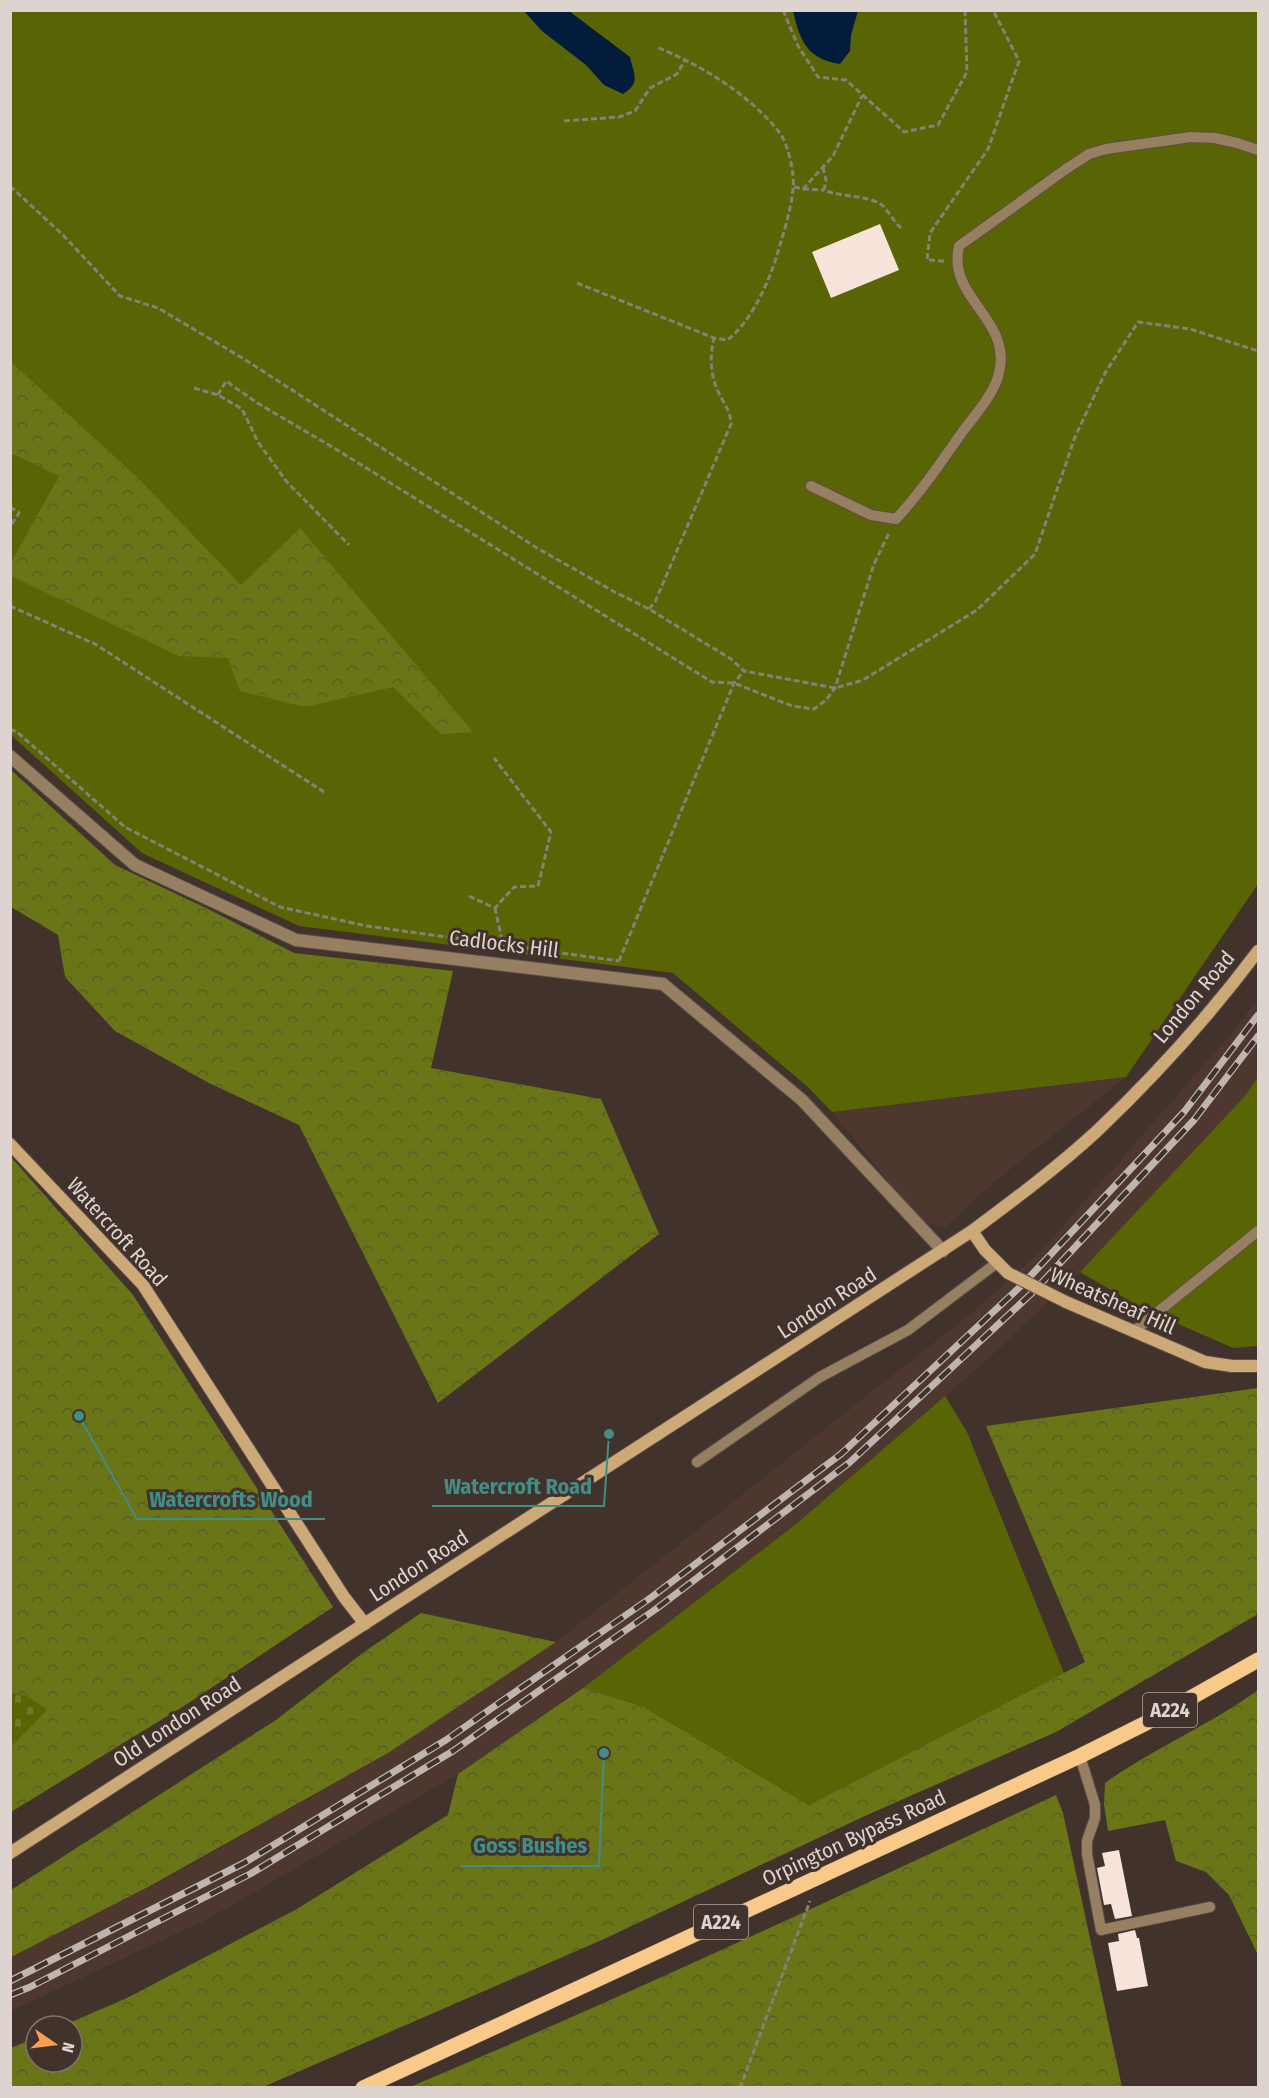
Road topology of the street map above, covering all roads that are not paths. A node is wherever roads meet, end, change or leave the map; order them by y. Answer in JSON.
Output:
{"nodes":[{"id":1,"x":1258,"y":150,"type":"edge"},
{"id":2,"x":811,"y":486,"type":"dead end"},
{"id":3,"x":10,"y":756,"type":"edge"},
{"id":4,"x":1258,"y":951,"type":"edge"},
{"id":5,"x":10,"y":1144,"type":"edge"},
{"id":6,"x":972,"y":1231,"type":"junction"},
{"id":7,"x":1258,"y":1231,"type":"edge"},
{"id":8,"x":943,"y":1251,"type":"junction"},
{"id":9,"x":998,"y":1262,"type":"junction"},
{"id":10,"x":1133,"y":1332,"type":"junction"},
{"id":11,"x":1258,"y":1366,"type":"edge"},
{"id":12,"x":697,"y":1462,"type":"dead end"},
{"id":13,"x":365,"y":1624,"type":"junction"},
{"id":14,"x":1258,"y":1660,"type":"edge"},
{"id":15,"x":1080,"y":1756,"type":"junction"},
{"id":16,"x":10,"y":1853,"type":"edge"},
{"id":17,"x":1210,"y":1908,"type":"dead end"},
{"id":18,"x":363,"y":2088,"type":"edge"}],
"edges":[{"from":1,"to":2,"type":"lane"},
{"from":3,"to":8,"type":"street","name":"Cadlocks Hill"},
{"from":4,"to":6,"type":"street","name":"London Road"},
{"from":5,"to":13,"type":"street","name":"Watercroft Road"},
{"from":6,"to":8,"type":"street","name":"London Road"},
{"from":6,"to":9,"type":"street","name":"Wheatsheaf Hill"},
{"from":7,"to":10,"type":"lane"},
{"from":8,"to":13,"type":"street","name":"London Road"},
{"from":9,"to":10,"type":"street","name":"Wheatsheaf Hill","bridge":true},
{"from":9,"to":12,"type":"lane"},
{"from":10,"to":11,"type":"street","name":"Wheatsheaf Hill"},
{"from":13,"to":16,"type":"street","name":"Old London Road"},
{"from":14,"to":15,"type":"main road","name":"Orpington Bypass Road","number":"A224"},
{"from":15,"to":17,"type":"lane"},
{"from":15,"to":18,"type":"main road","name":"Orpington Bypass Road","number":"A224"}]}
